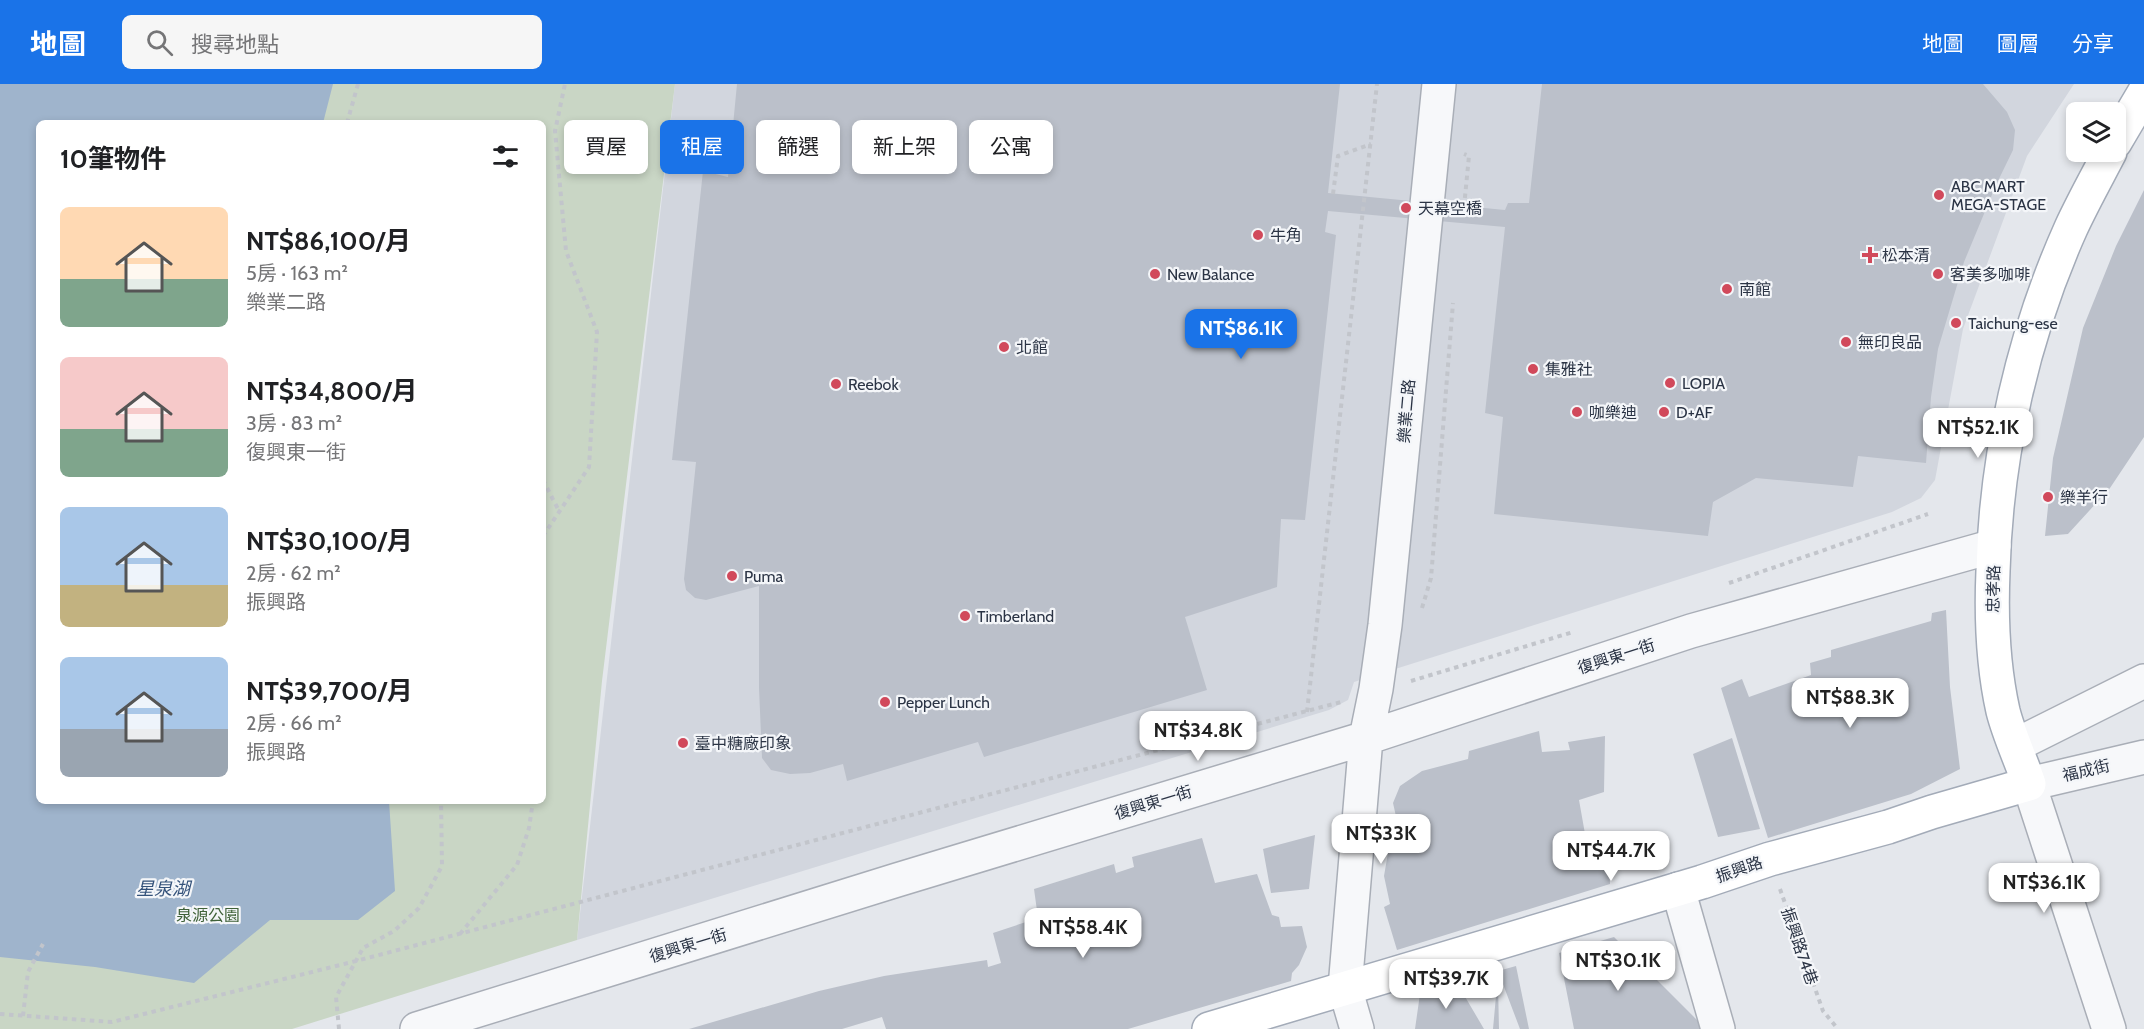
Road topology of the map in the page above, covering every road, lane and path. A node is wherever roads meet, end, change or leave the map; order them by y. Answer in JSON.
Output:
{"nodes":[{"id":1,"x":358,"y":84,"type":"edge"},
{"id":2,"x":565,"y":84,"type":"edge"},
{"id":3,"x":1377,"y":84,"type":"edge"},
{"id":4,"x":1439,"y":84,"type":"edge"},
{"id":5,"x":2144,"y":93,"type":"edge"},
{"id":6,"x":348,"y":120,"type":"edge"},
{"id":7,"x":2126,"y":123,"type":"edge"},
{"id":8,"x":1371,"y":144,"type":"junction"},
{"id":9,"x":1469,"y":156,"type":"dead end"},
{"id":10,"x":2105,"y":162,"type":"edge"},
{"id":11,"x":1333,"y":194,"type":"dead end"},
{"id":12,"x":1464,"y":207,"type":"dead end"},
{"id":13,"x":546,"y":486,"type":"edge"},
{"id":14,"x":559,"y":511,"type":"junction"},
{"id":15,"x":1928,"y":514,"type":"dead end"},
{"id":16,"x":546,"y":531,"type":"edge"},
{"id":17,"x":1994,"y":546,"type":"junction"},
{"id":18,"x":1726,"y":584,"type":"dead end"},
{"id":19,"x":1580,"y":630,"type":"dead end"},
{"id":20,"x":2144,"y":681,"type":"edge"},
{"id":21,"x":1376,"y":689,"type":"junction"},
{"id":22,"x":1307,"y":712,"type":"junction"},
{"id":23,"x":1366,"y":738,"type":"junction"},
{"id":24,"x":2016,"y":745,"type":"junction"},
{"id":25,"x":2144,"y":757,"type":"edge"},
{"id":26,"x":2029,"y":784,"type":"junction"},
{"id":27,"x":441,"y":804,"type":"edge"},
{"id":28,"x":533,"y":804,"type":"edge"},
{"id":29,"x":1770,"y":859,"type":"junction"},
{"id":30,"x":1678,"y":889,"type":"junction"},
{"id":31,"x":460,"y":934,"type":"junction"},
{"id":32,"x":43,"y":944,"type":"dead end"},
{"id":33,"x":357,"y":961,"type":"junction"},
{"id":34,"x":1345,"y":988,"type":"junction"},
{"id":35,"x":0,"y":1014,"type":"edge"},
{"id":36,"x":23,"y":1016,"type":"junction"},
{"id":37,"x":339,"y":1029,"type":"edge"},
{"id":38,"x":417,"y":1029,"type":"edge"},
{"id":39,"x":1209,"y":1029,"type":"edge"},
{"id":40,"x":1357,"y":1029,"type":"edge"},
{"id":41,"x":1718,"y":1029,"type":"edge"},
{"id":42,"x":1838,"y":1029,"type":"edge"},
{"id":43,"x":2109,"y":1029,"type":"edge"}],
"edges":[{"from":1,"to":6,"type":"path"},
{"from":2,"to":14,"type":"path"},
{"from":3,"to":8,"type":"path"},
{"from":4,"to":21,"type":"street","name":"樂業二路"},
{"from":5,"to":7,"type":"main road"},
{"from":8,"to":11,"type":"path"},
{"from":8,"to":22,"type":"path"},
{"from":9,"to":12,"type":"path"},
{"from":10,"to":17,"type":"main road","name":"忠孝路"},
{"from":13,"to":14,"type":"path"},
{"from":14,"to":16,"type":"path"},
{"from":15,"to":18,"type":"path"},
{"from":17,"to":23,"type":"street","name":"復興東一街"},
{"from":17,"to":24,"type":"main road","name":"忠孝路"},
{"from":19,"to":21,"type":"path"},
{"from":20,"to":24,"type":"street"},
{"from":21,"to":22,"type":"path"},
{"from":21,"to":23,"type":"street","name":"樂業二路"},
{"from":22,"to":31,"type":"path"},
{"from":23,"to":34,"type":"street","name":"樂業二路"},
{"from":23,"to":38,"type":"street","name":"復興東一街"},
{"from":24,"to":26,"type":"main road","name":"忠孝路"},
{"from":25,"to":26,"type":"street","name":"福成街"},
{"from":26,"to":29,"type":"main road","name":"振興路"},
{"from":26,"to":43,"type":"street","name":"忠孝路"},
{"from":27,"to":33,"type":"path"},
{"from":28,"to":31,"type":"path"},
{"from":29,"to":30,"type":"main road","name":"振興路"},
{"from":29,"to":42,"type":"path","name":"振興路74巷"},
{"from":30,"to":34,"type":"main road","name":"振興路"},
{"from":30,"to":41,"type":"street"},
{"from":31,"to":33,"type":"path"},
{"from":32,"to":36,"type":"path"},
{"from":33,"to":36,"type":"path"},
{"from":33,"to":37,"type":"path"},
{"from":34,"to":39,"type":"main road","name":"振興路"},
{"from":34,"to":40,"type":"street"},
{"from":35,"to":36,"type":"path"}]}
